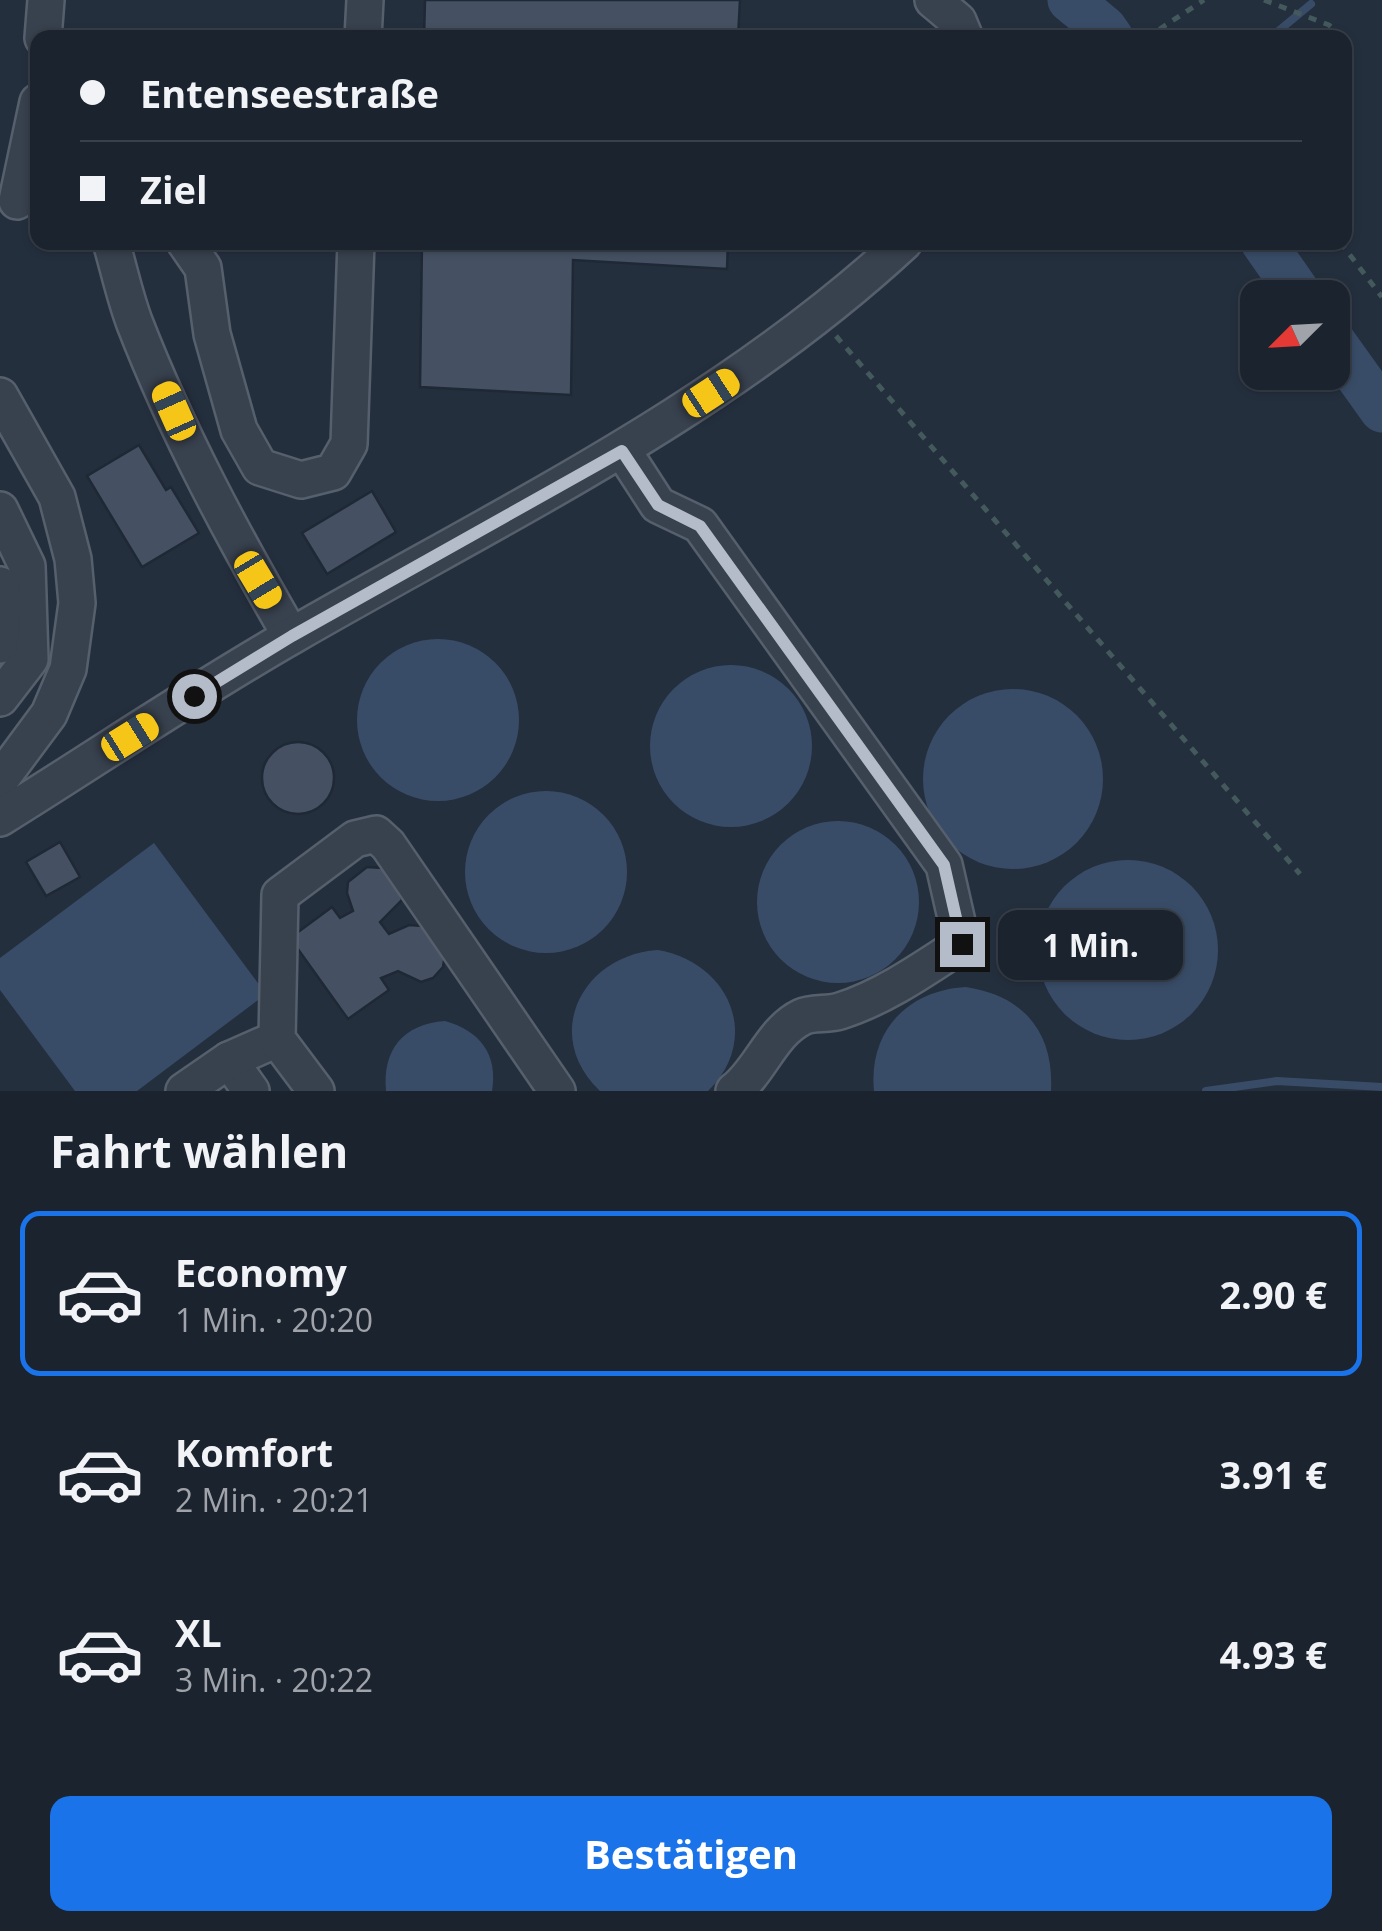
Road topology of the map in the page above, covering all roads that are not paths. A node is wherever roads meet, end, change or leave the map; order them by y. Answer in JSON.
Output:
{"nodes":[{"id":1,"x":46,"y":0,"type":"edge"},
{"id":2,"x":365,"y":0,"type":"edge"},
{"id":3,"x":933,"y":0,"type":"edge"},
{"id":4,"x":44,"y":30,"type":"edge"},
{"id":5,"x":363,"y":30,"type":"edge"},
{"id":6,"x":962,"y":30,"type":"edge"},
{"id":7,"x":30,"y":144,"type":"edge"},
{"id":8,"x":18,"y":206,"type":"edge"},
{"id":9,"x":113,"y":250,"type":"edge"},
{"id":10,"x":356,"y":250,"type":"edge"},
{"id":11,"x":896,"y":250,"type":"edge"},
{"id":12,"x":194,"y":255,"type":"edge"},
{"id":13,"x":0,"y":396,"type":"edge"},
{"id":14,"x":622,"y":451,"type":"junction"},
{"id":15,"x":0,"y":510,"type":"edge"},
{"id":16,"x":0,"y":585,"type":"edge"},
{"id":17,"x":287,"y":628,"type":"junction"},
{"id":18,"x":0,"y":645,"type":"edge"},
{"id":19,"x":0,"y":698,"type":"edge"},
{"id":20,"x":0,"y":780,"type":"edge"},
{"id":21,"x":0,"y":818,"type":"edge"},
{"id":22,"x":277,"y":1039,"type":"junction"},
{"id":23,"x":229,"y":1060,"type":"junction"},
{"id":24,"x":184,"y":1091,"type":"edge"},
{"id":25,"x":251,"y":1091,"type":"edge"},
{"id":26,"x":316,"y":1091,"type":"edge"},
{"id":27,"x":558,"y":1091,"type":"edge"},
{"id":28,"x":734,"y":1091,"type":"edge"}],
"edges":[{"from":1,"to":4,"type":"street"},
{"from":2,"to":5,"type":"street"},
{"from":3,"to":6,"type":"street"},
{"from":7,"to":8,"type":"street"},
{"from":9,"to":17,"type":"street"},
{"from":10,"to":12,"type":"street"},
{"from":11,"to":14,"type":"street"},
{"from":13,"to":20,"type":"street"},
{"from":14,"to":17,"type":"street"},
{"from":14,"to":28,"type":"street"},
{"from":15,"to":19,"type":"street"},
{"from":16,"to":18,"type":"street"},
{"from":17,"to":21,"type":"street"},
{"from":22,"to":23,"type":"street"},
{"from":22,"to":26,"type":"street"},
{"from":22,"to":27,"type":"street"},
{"from":23,"to":24,"type":"street"},
{"from":23,"to":25,"type":"street"}]}
